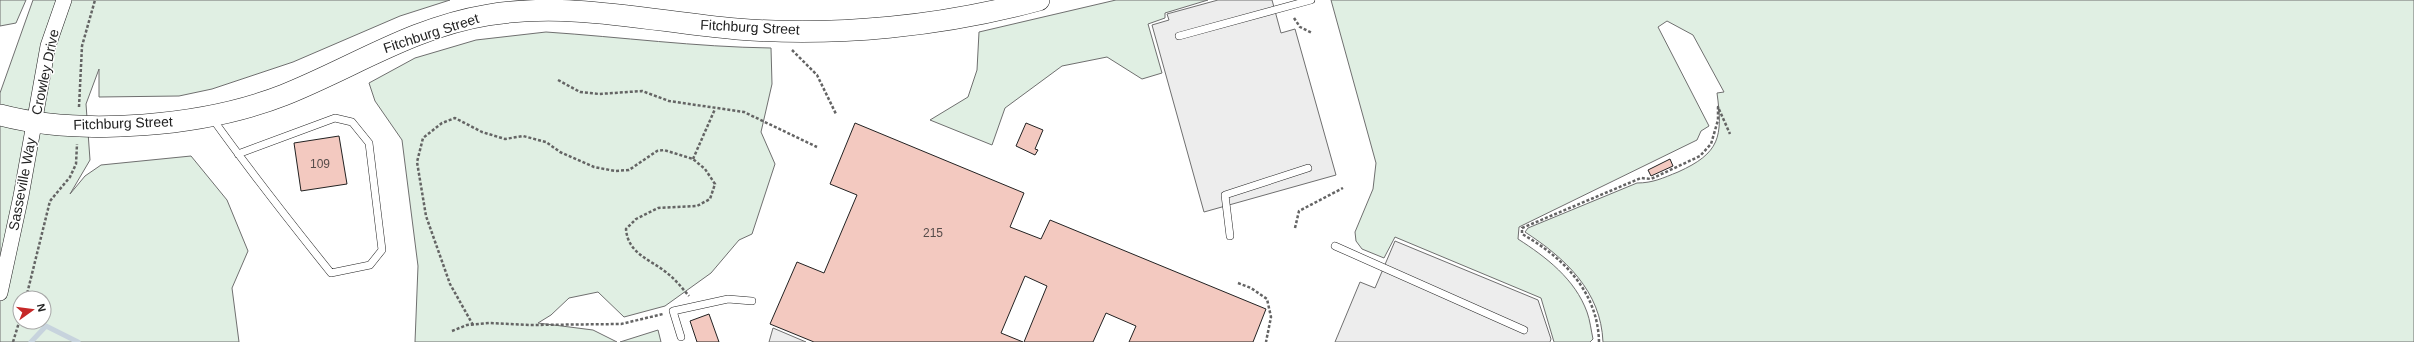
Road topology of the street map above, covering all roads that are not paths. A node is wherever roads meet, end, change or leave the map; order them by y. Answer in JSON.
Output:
{"nodes":[{"id":1,"x":64,"y":0,"type":"edge"},
{"id":2,"x":1039,"y":0,"type":"edge"},
{"id":3,"x":1311,"y":0,"type":"edge"},
{"id":4,"x":1179,"y":36,"type":"dead end"},
{"id":5,"x":0,"y":115,"type":"edge"},
{"id":6,"x":211,"y":116,"type":"junction"},
{"id":7,"x":34,"y":121,"type":"junction"},
{"id":8,"x":238,"y":154,"type":"junction"},
{"id":9,"x":1308,"y":168,"type":"dead end"},
{"id":10,"x":1230,"y":236,"type":"dead end"},
{"id":11,"x":1335,"y":246,"type":"dead end"},
{"id":12,"x":0,"y":293,"type":"edge"},
{"id":13,"x":752,"y":301,"type":"dead end"},
{"id":14,"x":1524,"y":330,"type":"dead end"},
{"id":15,"x":681,"y":337,"type":"dead end"}],
"edges":[{"from":1,"to":7,"type":"street","name":"Crowley Drive"},
{"from":2,"to":6,"type":"street","name":"Fitchburg Street"},
{"from":3,"to":4,"type":"lane"},
{"from":5,"to":7,"type":"street","name":"Fitchburg Street"},
{"from":6,"to":7,"type":"street","name":"Fitchburg Street"},
{"from":6,"to":8,"type":"lane"},
{"from":7,"to":12,"type":"street","name":"Sasseville Way"},
{"from":8,"to":8,"type":"lane"},
{"from":9,"to":10,"type":"lane"},
{"from":11,"to":14,"type":"lane"},
{"from":13,"to":15,"type":"lane"}]}
